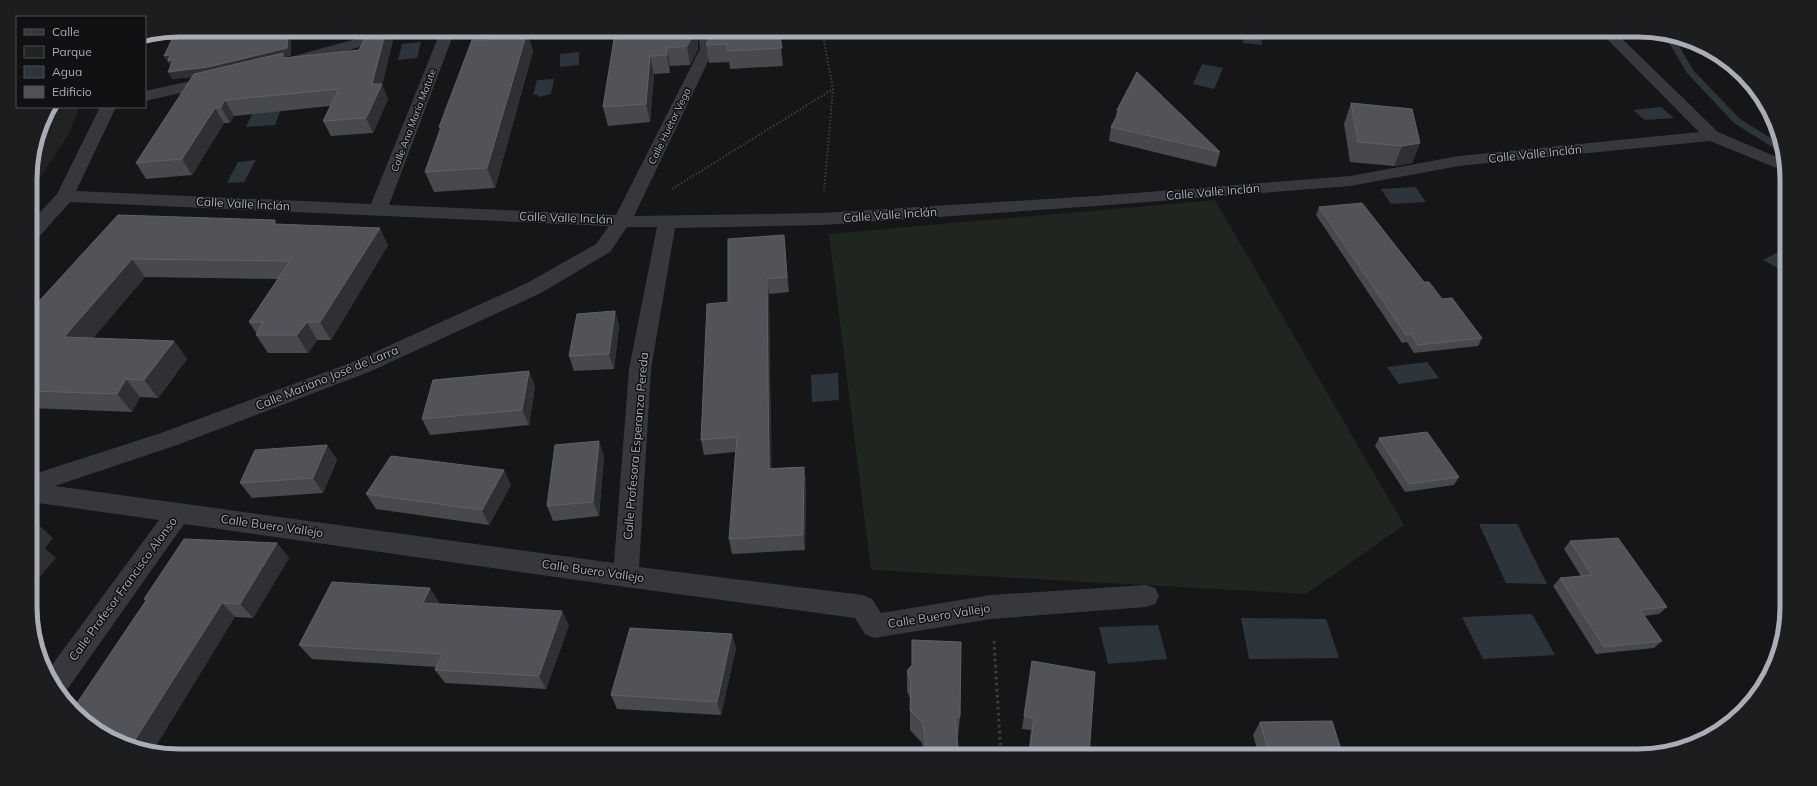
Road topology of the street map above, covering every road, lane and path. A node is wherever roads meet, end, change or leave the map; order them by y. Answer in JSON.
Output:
{"nodes":[{"id":1,"x":380,"y":37,"type":"edge"},
{"id":2,"x":445,"y":37,"type":"edge"},
{"id":3,"x":706,"y":37,"type":"edge"},
{"id":4,"x":823,"y":37,"type":"edge"},
{"id":5,"x":1612,"y":37,"type":"edge"},
{"id":6,"x":276,"y":66,"type":"edge"},
{"id":7,"x":230,"y":77,"type":"edge"},
{"id":8,"x":833,"y":89,"type":"junction"},
{"id":9,"x":146,"y":96,"type":"edge"},
{"id":10,"x":108,"y":108,"type":"edge"},
{"id":11,"x":1712,"y":136,"type":"junction"},
{"id":12,"x":1779,"y":164,"type":"edge"},
{"id":13,"x":668,"y":192,"type":"dead end"},
{"id":14,"x":65,"y":196,"type":"junction"},
{"id":15,"x":378,"y":210,"type":"junction"},
{"id":16,"x":822,"y":219,"type":"junction"},
{"id":17,"x":622,"y":221,"type":"junction"},
{"id":18,"x":667,"y":222,"type":"junction"},
{"id":19,"x":37,"y":227,"type":"edge"},
{"id":20,"x":37,"y":482,"type":"edge"},
{"id":21,"x":37,"y":493,"type":"edge"},
{"id":22,"x":178,"y":513,"type":"junction"},
{"id":23,"x":626,"y":576,"type":"junction"},
{"id":24,"x":1146,"y":596,"type":"dead end"},
{"id":25,"x":992,"y":607,"type":"junction"},
{"id":26,"x":57,"y":680,"type":"edge"},
{"id":27,"x":1001,"y":749,"type":"edge"}],
"edges":[{"from":1,"to":6,"type":"street"},
{"from":2,"to":15,"type":"street","name":"Calle Ana María Matute"},
{"from":3,"to":17,"type":"street","name":"Calle Huétor Vega"},
{"from":4,"to":8,"type":"path"},
{"from":5,"to":11,"type":"street"},
{"from":7,"to":9,"type":"street"},
{"from":8,"to":13,"type":"path"},
{"from":8,"to":16,"type":"path"},
{"from":10,"to":14,"type":"street"},
{"from":11,"to":12,"type":"street"},
{"from":11,"to":16,"type":"street","name":"Calle Valle Inclán"},
{"from":14,"to":15,"type":"street","name":"Calle Valle Inclán"},
{"from":14,"to":19,"type":"street"},
{"from":15,"to":17,"type":"street","name":"Calle Valle Inclán"},
{"from":16,"to":18,"type":"street","name":"Calle Valle Inclán"},
{"from":17,"to":18,"type":"street","name":"Calle Valle Inclán"},
{"from":17,"to":20,"type":"street","name":"Calle Mariano José de Larra"},
{"from":18,"to":23,"type":"street","name":"Calle Profesora Esperanza Pereda"},
{"from":21,"to":22,"type":"street","name":"Calle Buero Vallejo"},
{"from":22,"to":23,"type":"street","name":"Calle Buero Vallejo"},
{"from":22,"to":26,"type":"street","name":"Calle Profesor Francisco Alonso"},
{"from":23,"to":25,"type":"street","name":"Calle Buero Vallejo"},
{"from":24,"to":25,"type":"street","name":"Calle Buero Vallejo"},
{"from":25,"to":27,"type":"path"}]}
